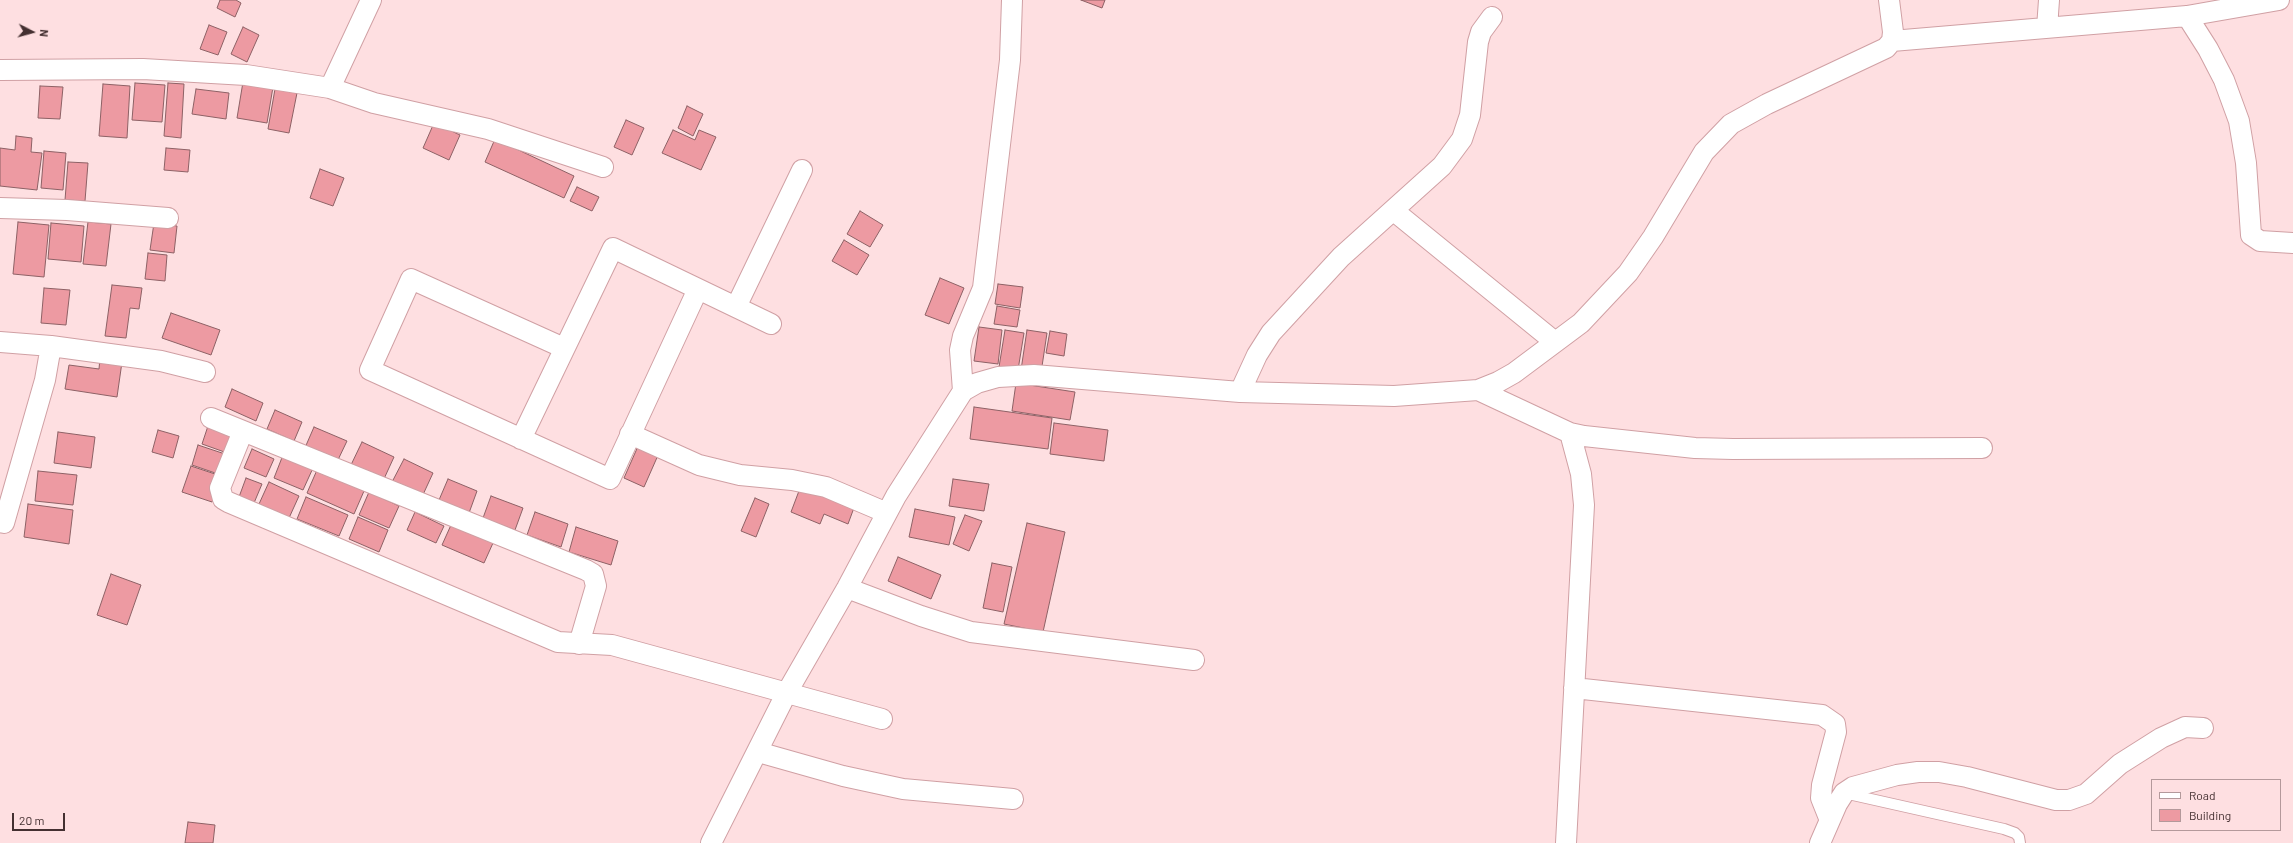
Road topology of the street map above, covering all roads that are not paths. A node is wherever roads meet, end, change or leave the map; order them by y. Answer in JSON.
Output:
{"nodes":[{"id":1,"x":371,"y":0,"type":"edge"},
{"id":2,"x":1012,"y":0,"type":"edge"},
{"id":3,"x":1889,"y":0,"type":"edge"},
{"id":4,"x":2049,"y":0,"type":"edge"},
{"id":5,"x":2279,"y":0,"type":"edge"},
{"id":6,"x":2174,"y":11,"type":"edge"},
{"id":7,"x":1492,"y":17,"type":"dead end"},
{"id":8,"x":2047,"y":28,"type":"junction"},
{"id":9,"x":1892,"y":41,"type":"junction"},
{"id":10,"x":0,"y":70,"type":"edge"},
{"id":11,"x":330,"y":88,"type":"junction"},
{"id":12,"x":603,"y":167,"type":"dead end"},
{"id":13,"x":802,"y":170,"type":"dead end"},
{"id":14,"x":0,"y":208,"type":"edge"},
{"id":15,"x":1394,"y":211,"type":"junction"},
{"id":16,"x":168,"y":218,"type":"dead end"},
{"id":17,"x":2293,"y":243,"type":"edge"},
{"id":18,"x":698,"y":289,"type":"junction"},
{"id":19,"x":736,"y":307,"type":"junction"},
{"id":20,"x":771,"y":324,"type":"dead end"},
{"id":21,"x":0,"y":342,"type":"edge"},
{"id":22,"x":1555,"y":342,"type":"junction"},
{"id":23,"x":51,"y":346,"type":"junction"},
{"id":24,"x":564,"y":348,"type":"junction"},
{"id":25,"x":205,"y":372,"type":"dead end"},
{"id":26,"x":1478,"y":390,"type":"junction"},
{"id":27,"x":963,"y":391,"type":"junction"},
{"id":28,"x":1240,"y":392,"type":"junction"},
{"id":29,"x":211,"y":418,"type":"dead end"},
{"id":30,"x":243,"y":431,"type":"junction"},
{"id":31,"x":1570,"y":433,"type":"junction"},
{"id":32,"x":630,"y":434,"type":"junction"},
{"id":33,"x":521,"y":439,"type":"junction"},
{"id":34,"x":1982,"y":448,"type":"dead end"},
{"id":35,"x":887,"y":512,"type":"junction"},
{"id":36,"x":4,"y":523,"type":"dead end"},
{"id":37,"x":847,"y":588,"type":"junction"},
{"id":38,"x":579,"y":644,"type":"junction"},
{"id":39,"x":1194,"y":660,"type":"dead end"},
{"id":40,"x":1574,"y":688,"type":"junction"},
{"id":41,"x":786,"y":694,"type":"junction"},
{"id":42,"x":882,"y":718,"type":"dead end"},
{"id":43,"x":2203,"y":728,"type":"dead end"},
{"id":44,"x":758,"y":752,"type":"junction"},
{"id":45,"x":1844,"y":793,"type":"junction"},
{"id":46,"x":1013,"y":799,"type":"dead end"},
{"id":47,"x":1829,"y":818,"type":"junction"},
{"id":48,"x":711,"y":843,"type":"edge"},
{"id":49,"x":1566,"y":843,"type":"edge"},
{"id":50,"x":1820,"y":843,"type":"edge"},
{"id":51,"x":2020,"y":843,"type":"edge"}],
"edges":[{"from":1,"to":11,"type":"street"},
{"from":2,"to":27,"type":"street"},
{"from":3,"to":9,"type":"street"},
{"from":4,"to":8,"type":"street"},
{"from":5,"to":6,"type":"street"},
{"from":6,"to":8,"type":"street"},
{"from":6,"to":17,"type":"street"},
{"from":7,"to":15,"type":"street"},
{"from":8,"to":9,"type":"street"},
{"from":9,"to":22,"type":"street"},
{"from":10,"to":11,"type":"street"},
{"from":11,"to":12,"type":"street"},
{"from":13,"to":19,"type":"street"},
{"from":14,"to":16,"type":"street"},
{"from":15,"to":22,"type":"street"},
{"from":15,"to":28,"type":"street"},
{"from":18,"to":19,"type":"street"},
{"from":18,"to":24,"type":"street"},
{"from":18,"to":32,"type":"street"},
{"from":19,"to":20,"type":"street"},
{"from":21,"to":23,"type":"street"},
{"from":22,"to":26,"type":"street"},
{"from":23,"to":25,"type":"street"},
{"from":23,"to":36,"type":"street"},
{"from":24,"to":33,"type":"street"},
{"from":24,"to":33,"type":"street"},
{"from":26,"to":28,"type":"street"},
{"from":26,"to":31,"type":"street"},
{"from":27,"to":28,"type":"street"},
{"from":27,"to":35,"type":"street"},
{"from":29,"to":30,"type":"street"},
{"from":30,"to":38,"type":"street"},
{"from":30,"to":38,"type":"street"},
{"from":31,"to":34,"type":"street"},
{"from":31,"to":40,"type":"street"},
{"from":32,"to":33,"type":"street"},
{"from":32,"to":35,"type":"street"},
{"from":35,"to":37,"type":"street"},
{"from":37,"to":39,"type":"street"},
{"from":37,"to":41,"type":"street"},
{"from":38,"to":41,"type":"street"},
{"from":40,"to":47,"type":"street"},
{"from":40,"to":49,"type":"street"},
{"from":41,"to":42,"type":"street"},
{"from":41,"to":44,"type":"street"},
{"from":43,"to":45,"type":"street"},
{"from":44,"to":46,"type":"street"},
{"from":44,"to":48,"type":"street"},
{"from":45,"to":47,"type":"street"},
{"from":45,"to":51,"type":"lane"},
{"from":47,"to":50,"type":"street"}]}
